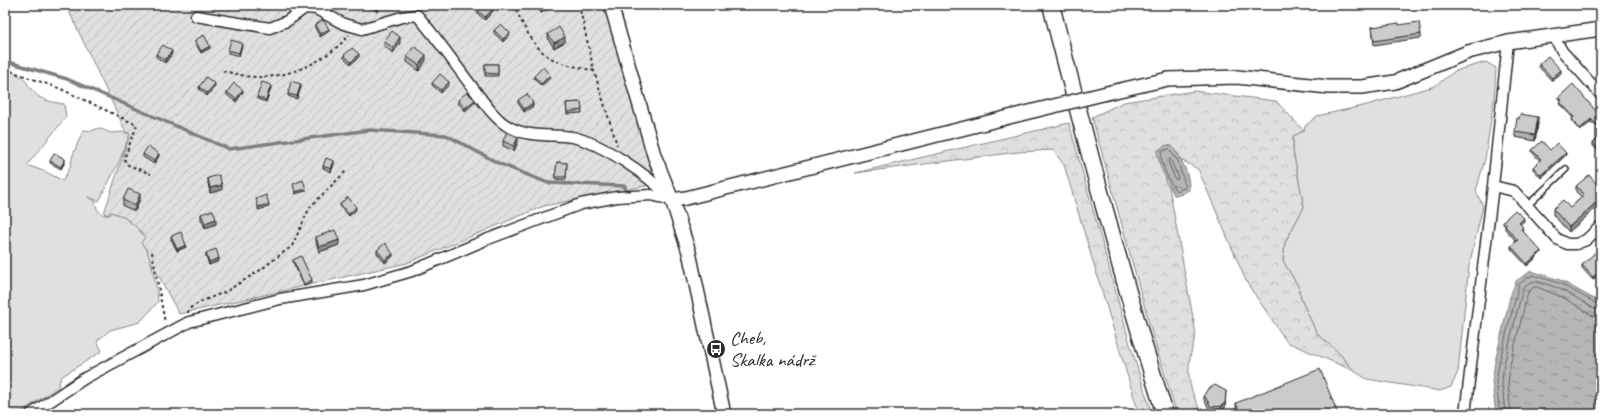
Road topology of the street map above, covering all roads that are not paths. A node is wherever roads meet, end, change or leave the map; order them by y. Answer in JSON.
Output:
{"nodes":[{"id":1,"x":610,"y":5,"type":"edge"},
{"id":2,"x":1051,"y":5,"type":"edge"},
{"id":3,"x":196,"y":16,"type":"dead end"},
{"id":4,"x":1601,"y":29,"type":"edge"},
{"id":5,"x":1553,"y":35,"type":"junction"},
{"id":6,"x":1508,"y":42,"type":"junction"},
{"id":7,"x":1601,"y":95,"type":"edge"},
{"id":8,"x":1566,"y":169,"type":"dead end"},
{"id":9,"x":1493,"y":186,"type":"junction"},
{"id":10,"x":672,"y":200,"type":"junction"},
{"id":11,"x":1527,"y":206,"type":"junction"},
{"id":12,"x":1601,"y":226,"type":"edge"},
{"id":13,"x":32,"y":414,"type":"edge"},
{"id":14,"x":724,"y":414,"type":"edge"},
{"id":15,"x":1165,"y":414,"type":"edge"},
{"id":16,"x":1465,"y":414,"type":"edge"}],
"edges":[{"from":1,"to":10,"type":"street"},
{"from":2,"to":15,"type":"main road"},
{"from":3,"to":10,"type":"street"},
{"from":4,"to":5,"type":"street"},
{"from":5,"to":6,"type":"street"},
{"from":5,"to":7,"type":"street"},
{"from":6,"to":9,"type":"street"},
{"from":6,"to":10,"type":"street","bridge":true},
{"from":8,"to":11,"type":"lane"},
{"from":9,"to":11,"type":"street"},
{"from":9,"to":16,"type":"street"},
{"from":10,"to":13,"type":"street"},
{"from":10,"to":14,"type":"street"},
{"from":11,"to":12,"type":"street"}]}
